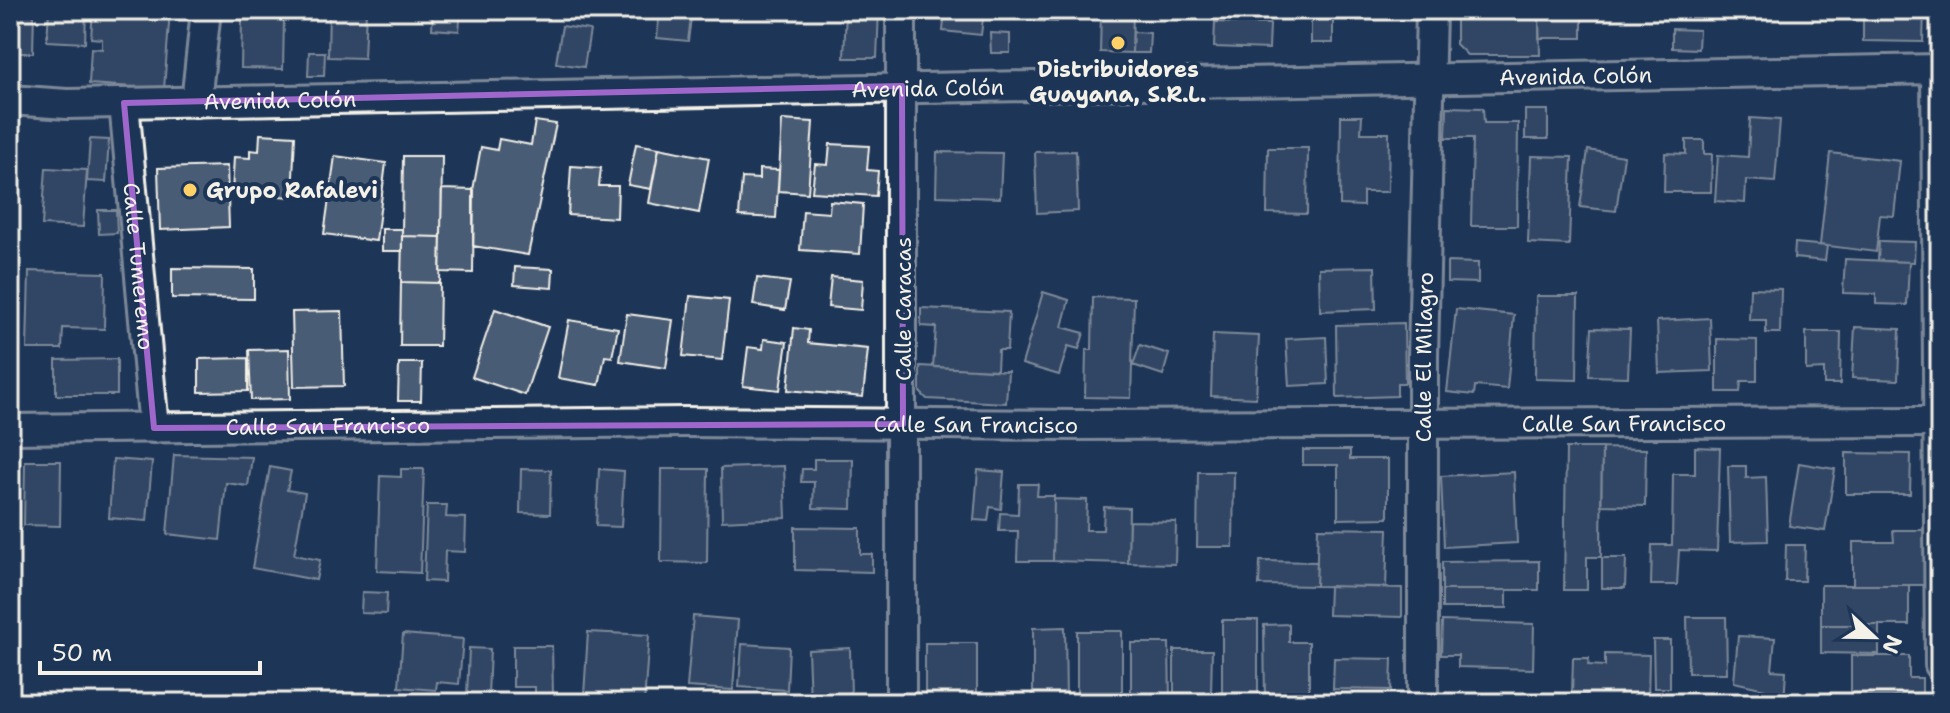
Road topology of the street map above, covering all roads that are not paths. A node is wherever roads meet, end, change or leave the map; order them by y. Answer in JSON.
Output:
{"nodes":[{"id":1,"x":206,"y":10,"type":"edge"},
{"id":2,"x":901,"y":10,"type":"edge"},
{"id":3,"x":1431,"y":10,"type":"edge"},
{"id":4,"x":1938,"y":69,"type":"edge"},
{"id":5,"x":1431,"y":77,"type":"junction"},
{"id":6,"x":902,"y":86,"type":"junction"},
{"id":7,"x":10,"y":100,"type":"edge"},
{"id":8,"x":196,"y":102,"type":"junction"},
{"id":9,"x":124,"y":103,"type":"junction"},
{"id":10,"x":1423,"y":422,"type":"junction"},
{"id":11,"x":1939,"y":422,"type":"edge"},
{"id":12,"x":903,"y":424,"type":"junction"},
{"id":13,"x":154,"y":428,"type":"junction"},
{"id":14,"x":10,"y":429,"type":"edge"},
{"id":15,"x":1940,"y":665,"type":"edge"},
{"id":16,"x":901,"y":703,"type":"edge"},
{"id":17,"x":1423,"y":703,"type":"edge"}],
"edges":[{"from":1,"to":8,"type":"street"},
{"from":2,"to":6,"type":"street","name":"Calle Caracas"},
{"from":3,"to":5,"type":"street","name":"Calle El Milagro"},
{"from":4,"to":5,"type":"street","name":"Avenida Colón"},
{"from":4,"to":11,"type":"street"},
{"from":5,"to":6,"type":"street","name":"Avenida Colón"},
{"from":5,"to":10,"type":"street","name":"Calle El Milagro"},
{"from":6,"to":8,"type":"street","name":"Avenida Colón"},
{"from":6,"to":12,"type":"street","name":"Calle Caracas"},
{"from":7,"to":9,"type":"street","name":"Avenida Colón"},
{"from":8,"to":9,"type":"street","name":"Avenida Colón"},
{"from":9,"to":13,"type":"street","name":"Calle Tumeremo"},
{"from":10,"to":11,"type":"street","name":"Calle San Francisco"},
{"from":10,"to":12,"type":"street","name":"Calle San Francisco"},
{"from":10,"to":17,"type":"street","name":"Calle El Milagro"},
{"from":11,"to":15,"type":"street"},
{"from":12,"to":13,"type":"street","name":"Calle San Francisco"},
{"from":12,"to":16,"type":"street","name":"Calle Caracas"},
{"from":13,"to":14,"type":"street","name":"Calle San Francisco"}]}
